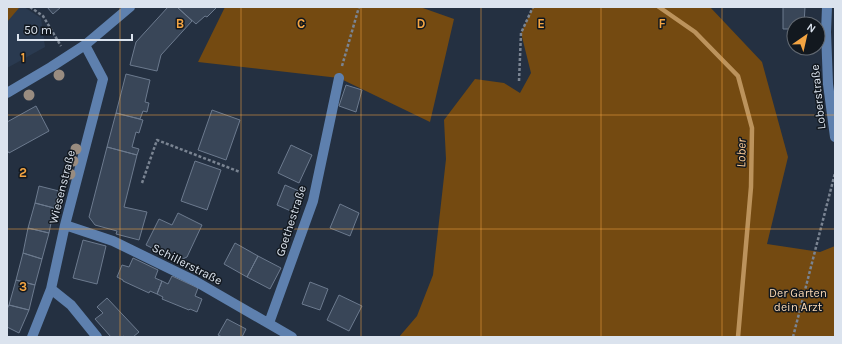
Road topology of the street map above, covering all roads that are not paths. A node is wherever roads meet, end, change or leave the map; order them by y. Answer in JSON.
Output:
{"nodes":[{"id":1,"x":130,"y":7,"type":"edge"},
{"id":2,"x":827,"y":7,"type":"edge"},
{"id":3,"x":85,"y":46,"type":"junction"},
{"id":4,"x":339,"y":78,"type":"road end"},
{"id":5,"x":7,"y":93,"type":"edge"},
{"id":6,"x":835,"y":137,"type":"edge"},
{"id":7,"x":65,"y":225,"type":"junction"},
{"id":8,"x":51,"y":289,"type":"junction"},
{"id":9,"x":269,"y":323,"type":"junction"},
{"id":10,"x":32,"y":337,"type":"edge"},
{"id":11,"x":97,"y":337,"type":"edge"},
{"id":12,"x":292,"y":337,"type":"edge"}],
"edges":[{"from":1,"to":3,"type":"street"},
{"from":2,"to":6,"type":"street","name":"Loberstraße"},
{"from":3,"to":5,"type":"street"},
{"from":3,"to":7,"type":"street","name":"Wiesenstraße"},
{"from":4,"to":9,"type":"street","name":"Goethestraße"},
{"from":7,"to":8,"type":"street","name":"Wiesenstraße"},
{"from":7,"to":9,"type":"street","name":"Schillerstraße"},
{"from":8,"to":10,"type":"street","name":"Wiesenstraße"},
{"from":8,"to":11,"type":"street"},
{"from":9,"to":12,"type":"street","name":"Schillerstraße"}]}
